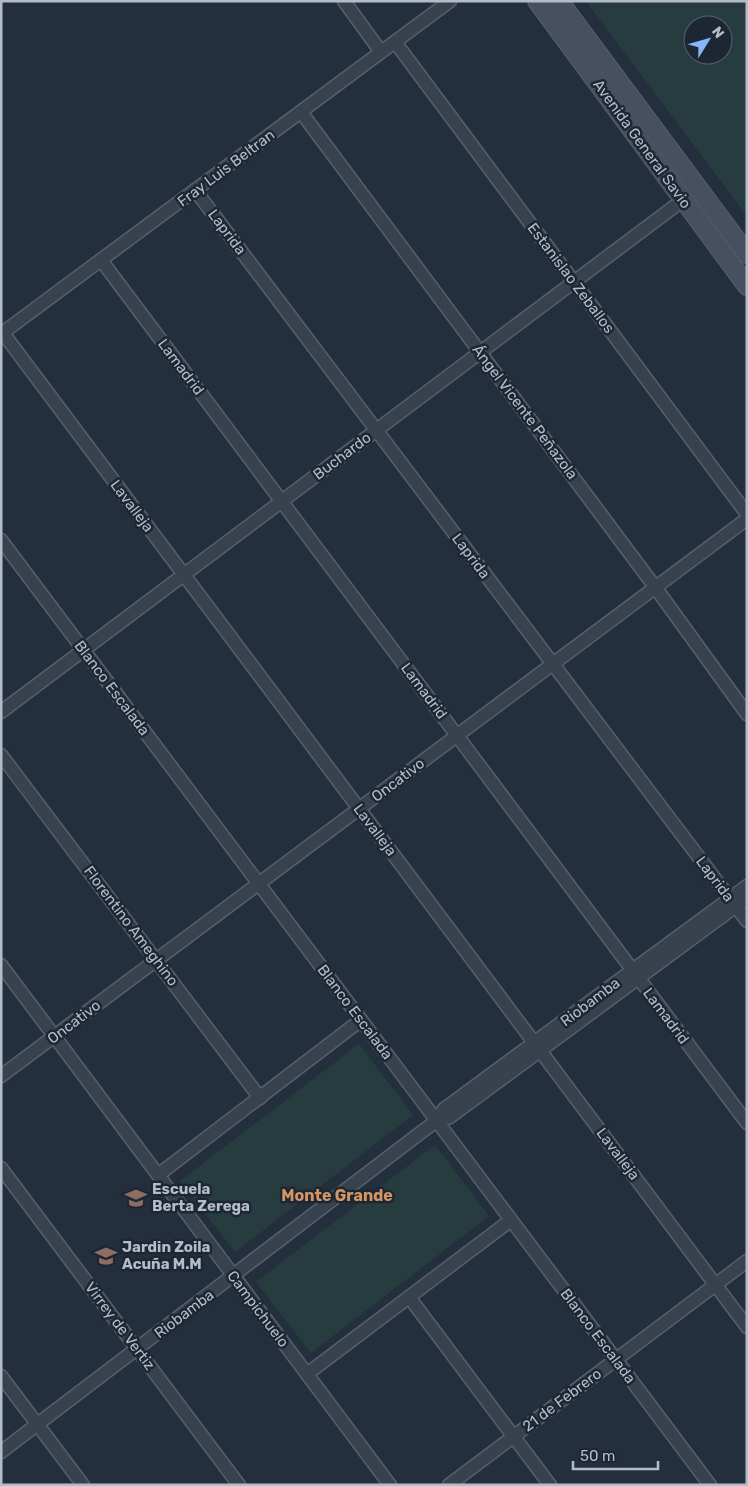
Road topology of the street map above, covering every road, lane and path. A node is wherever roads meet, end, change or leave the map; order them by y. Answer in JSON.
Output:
{"nodes":[{"id":1,"x":344,"y":1,"type":"edge"},
{"id":2,"x":450,"y":1,"type":"edge"},
{"id":3,"x":537,"y":1,"type":"edge"},
{"id":4,"x":559,"y":1,"type":"edge"},
{"id":5,"x":395,"y":42,"type":"junction"},
{"id":6,"x":381,"y":52,"type":"junction"},
{"id":7,"x":301,"y":112,"type":"junction"},
{"id":8,"x":196,"y":190,"type":"junction"},
{"id":9,"x":683,"y":200,"type":"junction"},
{"id":10,"x":747,"y":254,"type":"edge"},
{"id":11,"x":101,"y":260,"type":"junction"},
{"id":12,"x":574,"y":282,"type":"junction"},
{"id":13,"x":747,"y":286,"type":"edge"},
{"id":14,"x":2,"y":333,"type":"edge"},
{"id":15,"x":481,"y":352,"type":"junction"},
{"id":16,"x":376,"y":430,"type":"junction"},
{"id":17,"x":282,"y":501,"type":"junction"},
{"id":18,"x":747,"y":514,"type":"edge"},
{"id":19,"x":747,"y":519,"type":"edge"},
{"id":20,"x":1,"y":540,"type":"edge"},
{"id":21,"x":184,"y":575,"type":"junction"},
{"id":22,"x":656,"y":587,"type":"junction"},
{"id":23,"x":84,"y":650,"type":"junction"},
{"id":24,"x":552,"y":664,"type":"junction"},
{"id":25,"x":1,"y":712,"type":"edge"},
{"id":26,"x":747,"y":714,"type":"edge"},
{"id":27,"x":457,"y":735,"type":"junction"},
{"id":28,"x":1,"y":755,"type":"edge"},
{"id":29,"x":359,"y":809,"type":"junction"},
{"id":30,"x":259,"y":884,"type":"junction"},
{"id":31,"x":747,"y":886,"type":"edge"},
{"id":32,"x":747,"y":898,"type":"edge"},
{"id":33,"x":733,"y":902,"type":"junction"},
{"id":34,"x":747,"y":921,"type":"edge"},
{"id":35,"x":156,"y":960,"type":"junction"},
{"id":36,"x":1,"y":965,"type":"edge"},
{"id":37,"x":635,"y":975,"type":"junction"},
{"id":38,"x":362,"y":1020,"type":"junction"},
{"id":39,"x":54,"y":1036,"type":"junction"},
{"id":40,"x":538,"y":1048,"type":"junction"},
{"id":41,"x":1,"y":1076,"type":"edge"},
{"id":42,"x":260,"y":1098,"type":"junction"},
{"id":43,"x":436,"y":1121,"type":"junction"},
{"id":44,"x":747,"y":1122,"type":"edge"},
{"id":45,"x":1,"y":1168,"type":"edge"},
{"id":46,"x":158,"y":1175,"type":"junction"},
{"id":47,"x":511,"y":1220,"type":"junction"},
{"id":48,"x":747,"y":1261,"type":"edge"},
{"id":49,"x":234,"y":1276,"type":"junction"},
{"id":50,"x":715,"y":1285,"type":"junction"},
{"id":51,"x":409,"y":1297,"type":"junction"},
{"id":52,"x":747,"y":1327,"type":"edge"},
{"id":53,"x":137,"y":1349,"type":"junction"},
{"id":54,"x":616,"y":1360,"type":"junction"},
{"id":55,"x":307,"y":1374,"type":"junction"},
{"id":56,"x":1,"y":1376,"type":"edge"},
{"id":57,"x":38,"y":1424,"type":"junction"},
{"id":58,"x":514,"y":1436,"type":"junction"},
{"id":59,"x":1,"y":1452,"type":"edge"},
{"id":60,"x":83,"y":1485,"type":"edge"},
{"id":61,"x":238,"y":1485,"type":"edge"},
{"id":62,"x":390,"y":1485,"type":"edge"},
{"id":63,"x":449,"y":1485,"type":"edge"},
{"id":64,"x":550,"y":1485,"type":"edge"},
{"id":65,"x":710,"y":1485,"type":"edge"}],
"edges":[{"from":1,"to":6,"type":"street"},
{"from":2,"to":5,"type":"street","name":"Fray Luis Beltran"},
{"from":3,"to":9,"type":"main road","name":"Avenida General Savio"},
{"from":4,"to":10,"type":"main road","name":"Avenida General Savio"},
{"from":5,"to":6,"type":"street","name":"Fray Luis Beltran"},
{"from":5,"to":12,"type":"street","name":"Estanislao Zeballos"},
{"from":6,"to":7,"type":"street","name":"Fray Luis Beltran"},
{"from":7,"to":8,"type":"street","name":"Fray Luis Beltran"},
{"from":7,"to":15,"type":"street","name":"Ángel Vicente Peñazola"},
{"from":8,"to":11,"type":"street","name":"Fray Luis Beltran"},
{"from":8,"to":16,"type":"street","name":"Laprida"},
{"from":9,"to":12,"type":"street","name":"Buchardo"},
{"from":9,"to":13,"type":"main road","name":"Avenida General Savio"},
{"from":11,"to":14,"type":"street","name":"Fray Luis Beltran"},
{"from":11,"to":17,"type":"street","name":"Lamadrid"},
{"from":12,"to":15,"type":"street","name":"Buchardo"},
{"from":12,"to":18,"type":"street","name":"Estanislao Zeballos"},
{"from":14,"to":21,"type":"street","name":"Lavalleja"},
{"from":15,"to":16,"type":"street","name":"Buchardo"},
{"from":15,"to":22,"type":"street","name":"Ángel Vicente Peñazola"},
{"from":16,"to":17,"type":"street","name":"Buchardo"},
{"from":16,"to":24,"type":"street","name":"Laprida"},
{"from":17,"to":21,"type":"street","name":"Buchardo"},
{"from":17,"to":27,"type":"street","name":"Lamadrid"},
{"from":19,"to":22,"type":"street","name":"Oncativo"},
{"from":20,"to":23,"type":"street","name":"Blanco Escalada"},
{"from":21,"to":23,"type":"street","name":"Buchardo"},
{"from":21,"to":29,"type":"street","name":"Lavalleja"},
{"from":22,"to":24,"type":"street","name":"Oncativo"},
{"from":22,"to":26,"type":"street","name":"Ángel Vicente Peñazola"},
{"from":23,"to":25,"type":"street","name":"Buchardo"},
{"from":23,"to":30,"type":"street","name":"Blanco Escalada"},
{"from":24,"to":27,"type":"street","name":"Oncativo"},
{"from":24,"to":33,"type":"street","name":"Laprida"},
{"from":27,"to":29,"type":"street","name":"Oncativo"},
{"from":27,"to":37,"type":"street","name":"Lamadrid"},
{"from":28,"to":35,"type":"street","name":"Florentino Ameghino"},
{"from":29,"to":30,"type":"street","name":"Oncativo"},
{"from":29,"to":40,"type":"street","name":"Lavalleja"},
{"from":30,"to":35,"type":"street","name":"Oncativo"},
{"from":30,"to":38,"type":"street","name":"Blanco Escalada"},
{"from":31,"to":33,"type":"street","name":"Riobamba"},
{"from":32,"to":33,"type":"street","name":"Riobamba"},
{"from":33,"to":34,"type":"street","name":"Laprida"},
{"from":33,"to":37,"type":"street","name":"Riobamba"},
{"from":35,"to":39,"type":"street","name":"Oncativo"},
{"from":35,"to":42,"type":"street","name":"Florentino Ameghino"},
{"from":36,"to":39,"type":"street","name":"Campichuelo"},
{"from":37,"to":40,"type":"street","name":"Riobamba"},
{"from":37,"to":44,"type":"street","name":"Lamadrid"},
{"from":38,"to":42,"type":"street"},
{"from":38,"to":43,"type":"street","name":"Blanco Escalada"},
{"from":39,"to":41,"type":"street","name":"Oncativo"},
{"from":39,"to":46,"type":"street","name":"Campichuelo"},
{"from":40,"to":43,"type":"street","name":"Riobamba"},
{"from":40,"to":50,"type":"street","name":"Lavalleja"},
{"from":42,"to":46,"type":"street"},
{"from":43,"to":47,"type":"street","name":"Blanco Escalada"},
{"from":43,"to":49,"type":"street","name":"Riobamba"},
{"from":45,"to":53,"type":"street","name":"Virrey de Vertiz"},
{"from":46,"to":49,"type":"street","name":"Campichuelo"},
{"from":47,"to":51,"type":"street"},
{"from":47,"to":54,"type":"street","name":"Blanco Escalada"},
{"from":48,"to":50,"type":"street","name":"21 de Febrero"},
{"from":49,"to":53,"type":"street","name":"Riobamba"},
{"from":49,"to":55,"type":"street","name":"Campichuelo"},
{"from":50,"to":52,"type":"street","name":"Lavalleja"},
{"from":50,"to":54,"type":"street","name":"21 de Febrero"},
{"from":51,"to":55,"type":"street"},
{"from":51,"to":58,"type":"street"},
{"from":53,"to":57,"type":"street","name":"Riobamba"},
{"from":53,"to":61,"type":"street","name":"Virrey de Vertiz"},
{"from":54,"to":58,"type":"street","name":"21 de Febrero"},
{"from":54,"to":65,"type":"street","name":"Blanco Escalada"},
{"from":55,"to":62,"type":"street","name":"Campichuelo"},
{"from":56,"to":57,"type":"street"},
{"from":57,"to":59,"type":"street","name":"Riobamba"},
{"from":57,"to":60,"type":"street"},
{"from":58,"to":63,"type":"street","name":"21 de Febrero"},
{"from":58,"to":64,"type":"street"}]}
